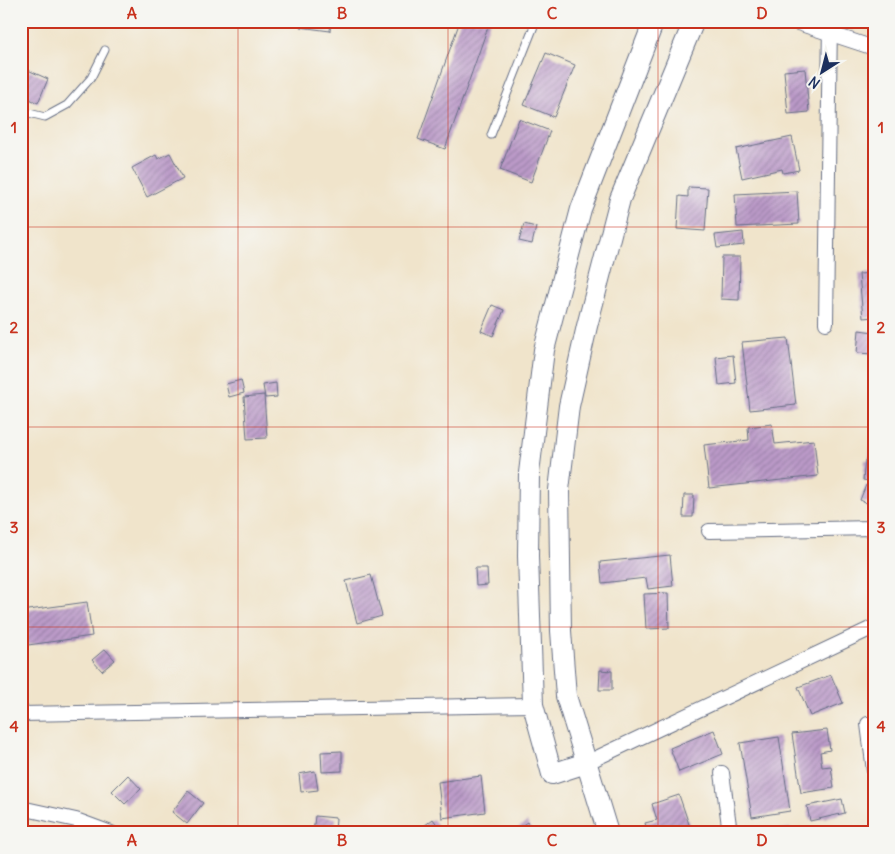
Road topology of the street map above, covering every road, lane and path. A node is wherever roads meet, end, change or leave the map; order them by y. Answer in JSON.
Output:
{"nodes":[{"id":1,"x":536,"y":21,"type":"edge"},
{"id":2,"x":654,"y":21,"type":"edge"},
{"id":3,"x":694,"y":21,"type":"edge"},
{"id":4,"x":792,"y":21,"type":"edge"},
{"id":5,"x":830,"y":27,"type":"edge"},
{"id":6,"x":874,"y":48,"type":"edge"},
{"id":7,"x":105,"y":50,"type":"dead end"},
{"id":8,"x":21,"y":111,"type":"edge"},
{"id":9,"x":491,"y":135,"type":"dead end"},
{"id":10,"x":826,"y":323,"type":"dead end"},
{"id":11,"x":874,"y":528,"type":"edge"},
{"id":12,"x":709,"y":532,"type":"dead end"},
{"id":13,"x":874,"y":627,"type":"edge"},
{"id":14,"x":566,"y":696,"type":"junction"},
{"id":15,"x":533,"y":705,"type":"junction"},
{"id":16,"x":21,"y":714,"type":"edge"},
{"id":17,"x":868,"y":724,"type":"dead end"},
{"id":18,"x":586,"y":763,"type":"junction"},
{"id":19,"x":874,"y":771,"type":"edge"},
{"id":20,"x":722,"y":773,"type":"dead end"},
{"id":21,"x":21,"y":808,"type":"edge"},
{"id":22,"x":111,"y":833,"type":"edge"},
{"id":23,"x":608,"y":833,"type":"edge"},
{"id":24,"x":730,"y":833,"type":"edge"}],
"edges":[{"from":1,"to":9,"type":"lane"},
{"from":2,"to":15,"type":"street"},
{"from":3,"to":14,"type":"street"},
{"from":4,"to":5,"type":"street"},
{"from":5,"to":6,"type":"street"},
{"from":5,"to":10,"type":"street"},
{"from":7,"to":8,"type":"lane"},
{"from":11,"to":12,"type":"street"},
{"from":13,"to":18,"type":"street"},
{"from":14,"to":15,"type":"street"},
{"from":14,"to":18,"type":"street"},
{"from":15,"to":16,"type":"street"},
{"from":15,"to":18,"type":"street"},
{"from":17,"to":19,"type":"street"},
{"from":18,"to":23,"type":"street"},
{"from":20,"to":24,"type":"street"},
{"from":21,"to":22,"type":"street"}]}
